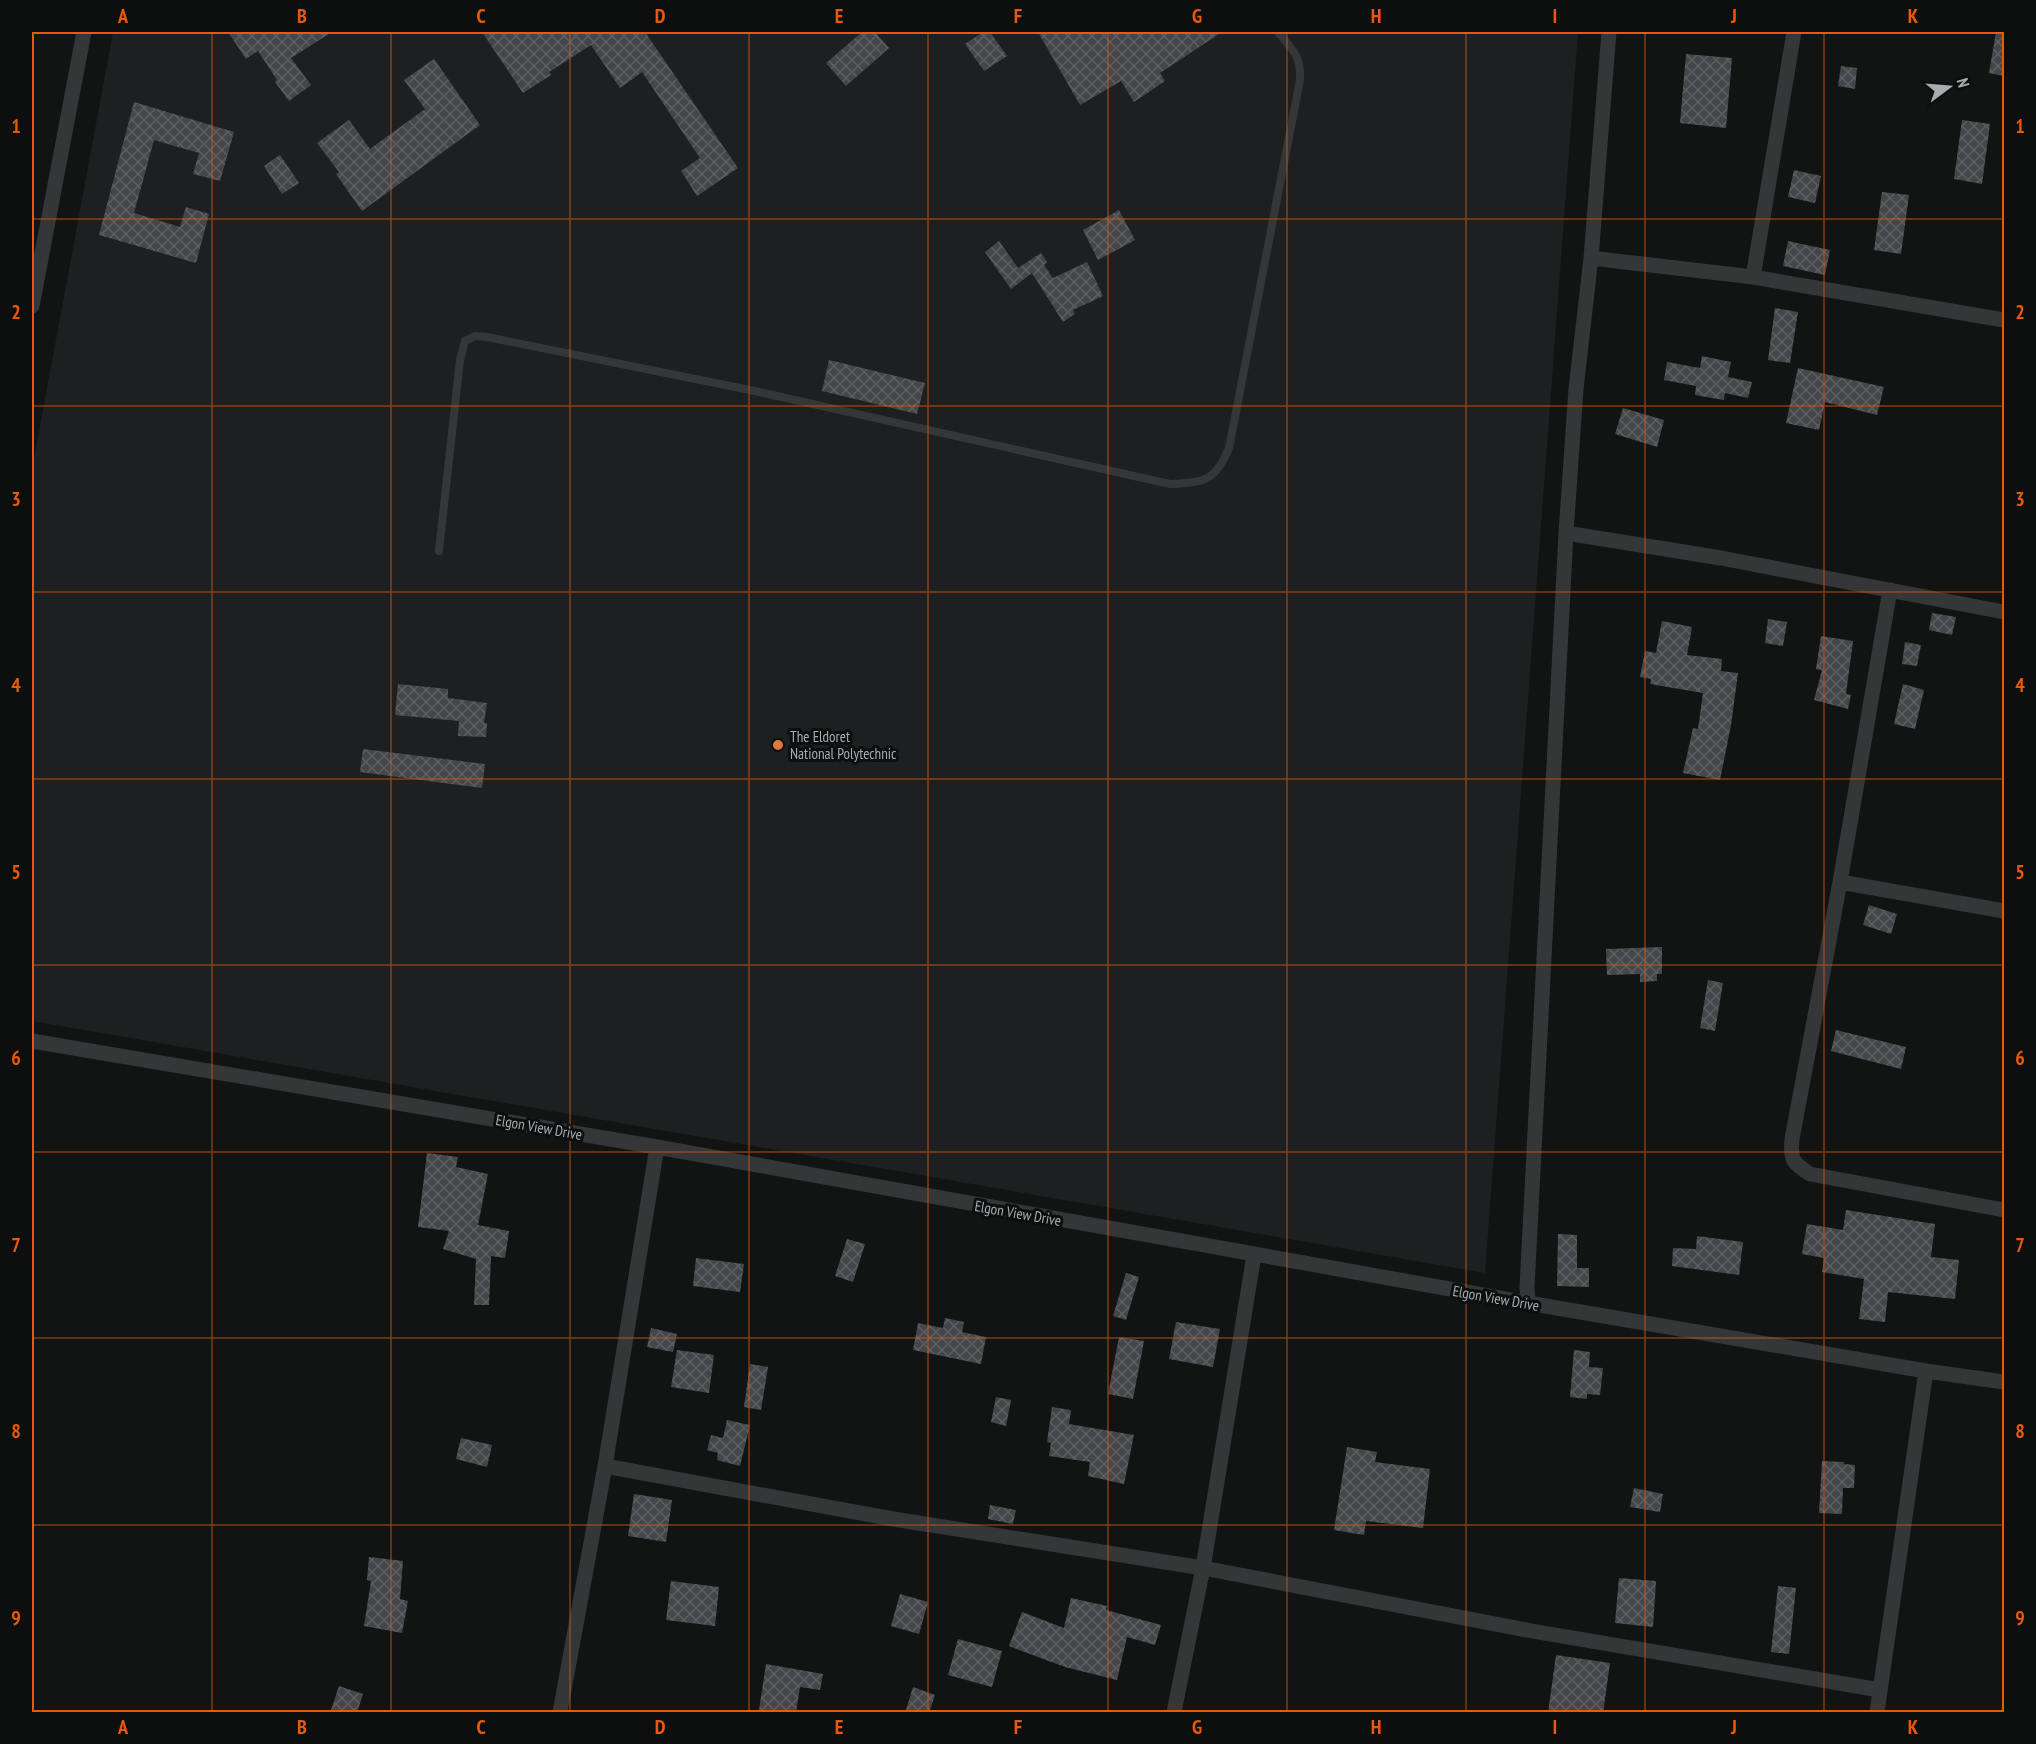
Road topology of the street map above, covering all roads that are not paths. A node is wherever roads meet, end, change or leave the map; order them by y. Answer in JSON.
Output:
{"nodes":[{"id":1,"x":84,"y":32,"type":"edge"},
{"id":2,"x":1278,"y":32,"type":"edge"},
{"id":3,"x":1609,"y":32,"type":"edge"},
{"id":4,"x":1794,"y":32,"type":"edge"},
{"id":5,"x":1590,"y":258,"type":"junction"},
{"id":6,"x":1754,"y":277,"type":"junction"},
{"id":7,"x":32,"y":306,"type":"edge"},
{"id":8,"x":2004,"y":320,"type":"edge"},
{"id":9,"x":1566,"y":533,"type":"junction"},
{"id":10,"x":439,"y":551,"type":"dead end"},
{"id":11,"x":1890,"y":590,"type":"junction"},
{"id":12,"x":2004,"y":607,"type":"edge"},
{"id":13,"x":1840,"y":882,"type":"junction"},
{"id":14,"x":2004,"y":911,"type":"edge"},
{"id":15,"x":32,"y":1041,"type":"edge"},
{"id":16,"x":657,"y":1147,"type":"junction"},
{"id":17,"x":2004,"y":1210,"type":"edge"},
{"id":18,"x":1254,"y":1254,"type":"junction"},
{"id":19,"x":1528,"y":1303,"type":"junction"},
{"id":20,"x":1926,"y":1371,"type":"junction"},
{"id":21,"x":2004,"y":1382,"type":"edge"},
{"id":22,"x":605,"y":1466,"type":"junction"},
{"id":23,"x":1203,"y":1568,"type":"junction"},
{"id":24,"x":1880,"y":1690,"type":"junction"},
{"id":25,"x":560,"y":1713,"type":"edge"},
{"id":26,"x":1174,"y":1713,"type":"edge"},
{"id":27,"x":1877,"y":1713,"type":"edge"}],
"edges":[{"from":1,"to":7,"type":"street"},
{"from":2,"to":10,"type":"lane"},
{"from":3,"to":5,"type":"street"},
{"from":4,"to":6,"type":"street"},
{"from":5,"to":6,"type":"street"},
{"from":5,"to":9,"type":"street"},
{"from":6,"to":8,"type":"street"},
{"from":9,"to":11,"type":"street"},
{"from":9,"to":19,"type":"street"},
{"from":11,"to":12,"type":"street"},
{"from":11,"to":13,"type":"street"},
{"from":13,"to":14,"type":"street"},
{"from":13,"to":17,"type":"street"},
{"from":15,"to":16,"type":"street","name":"Elgon View Drive"},
{"from":16,"to":18,"type":"street","name":"Elgon View Drive"},
{"from":16,"to":22,"type":"street"},
{"from":18,"to":19,"type":"street","name":"Elgon View Drive"},
{"from":18,"to":23,"type":"street"},
{"from":19,"to":20,"type":"street","name":"Elgon View Drive"},
{"from":20,"to":21,"type":"street","name":"Elgon View Drive"},
{"from":20,"to":24,"type":"street"},
{"from":22,"to":23,"type":"street"},
{"from":22,"to":25,"type":"street"},
{"from":23,"to":24,"type":"street"},
{"from":23,"to":26,"type":"street"},
{"from":24,"to":27,"type":"street"}]}
